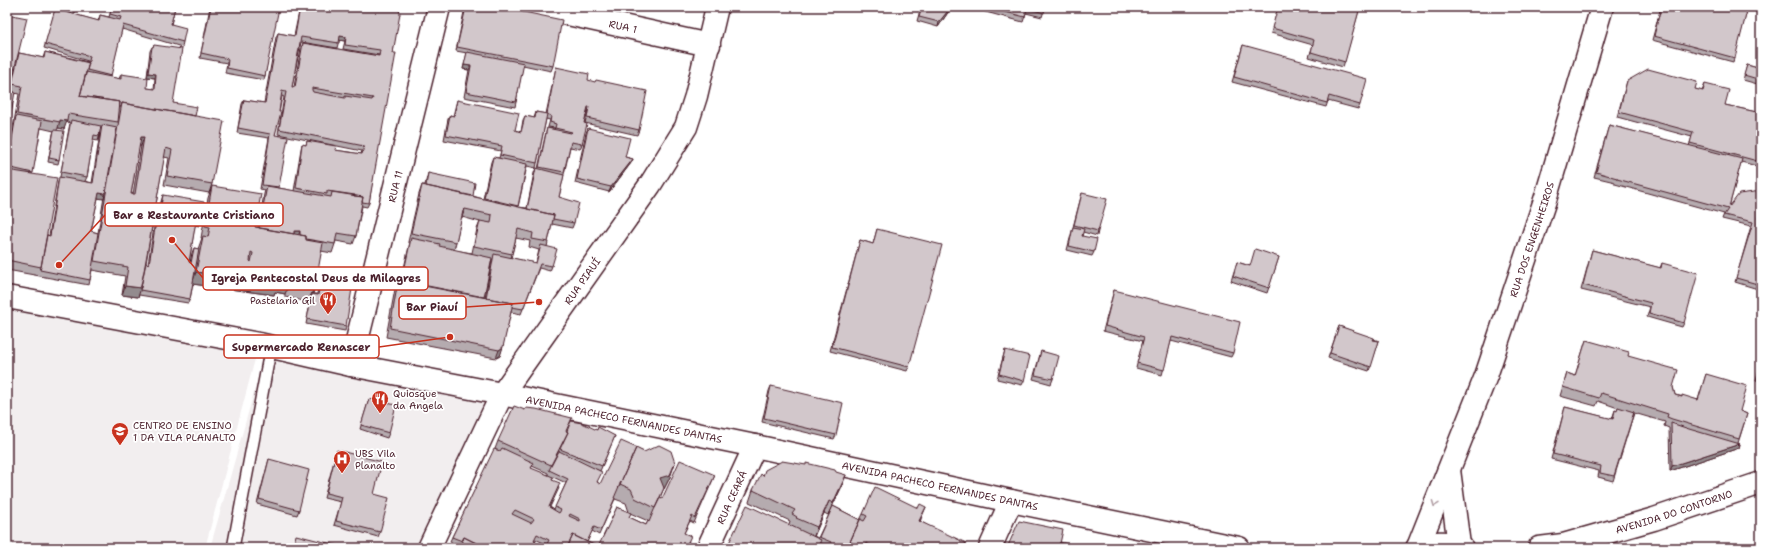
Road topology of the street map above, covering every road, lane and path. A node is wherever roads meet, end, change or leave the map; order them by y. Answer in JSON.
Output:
{"nodes":[{"id":1,"x":439,"y":7,"type":"edge"},
{"id":2,"x":536,"y":7,"type":"edge"},
{"id":3,"x":717,"y":7,"type":"edge"},
{"id":4,"x":1602,"y":7,"type":"edge"},
{"id":5,"x":709,"y":44,"type":"junction"},
{"id":6,"x":7,"y":297,"type":"edge"},
{"id":7,"x":271,"y":346,"type":"junction"},
{"id":8,"x":351,"y":365,"type":"junction"},
{"id":9,"x":502,"y":394,"type":"junction"},
{"id":10,"x":755,"y":446,"type":"junction"},
{"id":11,"x":1448,"y":467,"type":"junction"},
{"id":12,"x":1761,"y":483,"type":"edge"},
{"id":13,"x":1011,"y":502,"type":"junction"},
{"id":14,"x":1560,"y":546,"type":"edge"},
{"id":15,"x":1460,"y":547,"type":"edge"},
{"id":16,"x":233,"y":548,"type":"edge"},
{"id":17,"x":429,"y":548,"type":"edge"},
{"id":18,"x":708,"y":548,"type":"edge"},
{"id":19,"x":990,"y":548,"type":"edge"},
{"id":20,"x":1239,"y":548,"type":"edge"},
{"id":21,"x":1417,"y":548,"type":"edge"},
{"id":22,"x":1539,"y":548,"type":"edge"}],
"edges":[{"from":1,"to":8,"type":"street","name":"RUA 11"},
{"from":2,"to":5,"type":"street","name":"RUA 1"},
{"from":3,"to":5,"type":"street","name":"RUA PIAUÍ"},
{"from":4,"to":11,"type":"street","name":"RUA DOS ENGENHEIROS"},
{"from":5,"to":9,"type":"street","name":"RUA PIAUÍ"},
{"from":6,"to":7,"type":"street","name":"AVENIDA PACHECO FERNANDES DANTAS"},
{"from":7,"to":8,"type":"street","name":"AVENIDA PACHECO FERNANDES DANTAS"},
{"from":7,"to":16,"type":"lane"},
{"from":8,"to":9,"type":"street","name":"AVENIDA PACHECO FERNANDES DANTAS"},
{"from":9,"to":10,"type":"street","name":"AVENIDA PACHECO FERNANDES DANTAS"},
{"from":9,"to":17,"type":"street","name":"RUA PIAUÍ"},
{"from":10,"to":13,"type":"street","name":"AVENIDA PACHECO FERNANDES DANTAS"},
{"from":10,"to":18,"type":"street","name":"RUA CEARÁ"},
{"from":11,"to":15,"type":"street","name":"RUA DOS ENGENHEIROS"},
{"from":11,"to":21,"type":"street","name":"RUA DOS ENGENHEIROS","one_way":true},
{"from":12,"to":14,"type":"street","name":"AVENIDA DO CONTORNO"},
{"from":13,"to":19,"type":"street"},
{"from":13,"to":20,"type":"street","name":"AVENIDA PACHECO FERNANDES DANTAS"},
{"from":14,"to":22,"type":"street","name":"AVENIDA DO CONTORNO"},
{"from":15,"to":21,"type":"street"}]}
